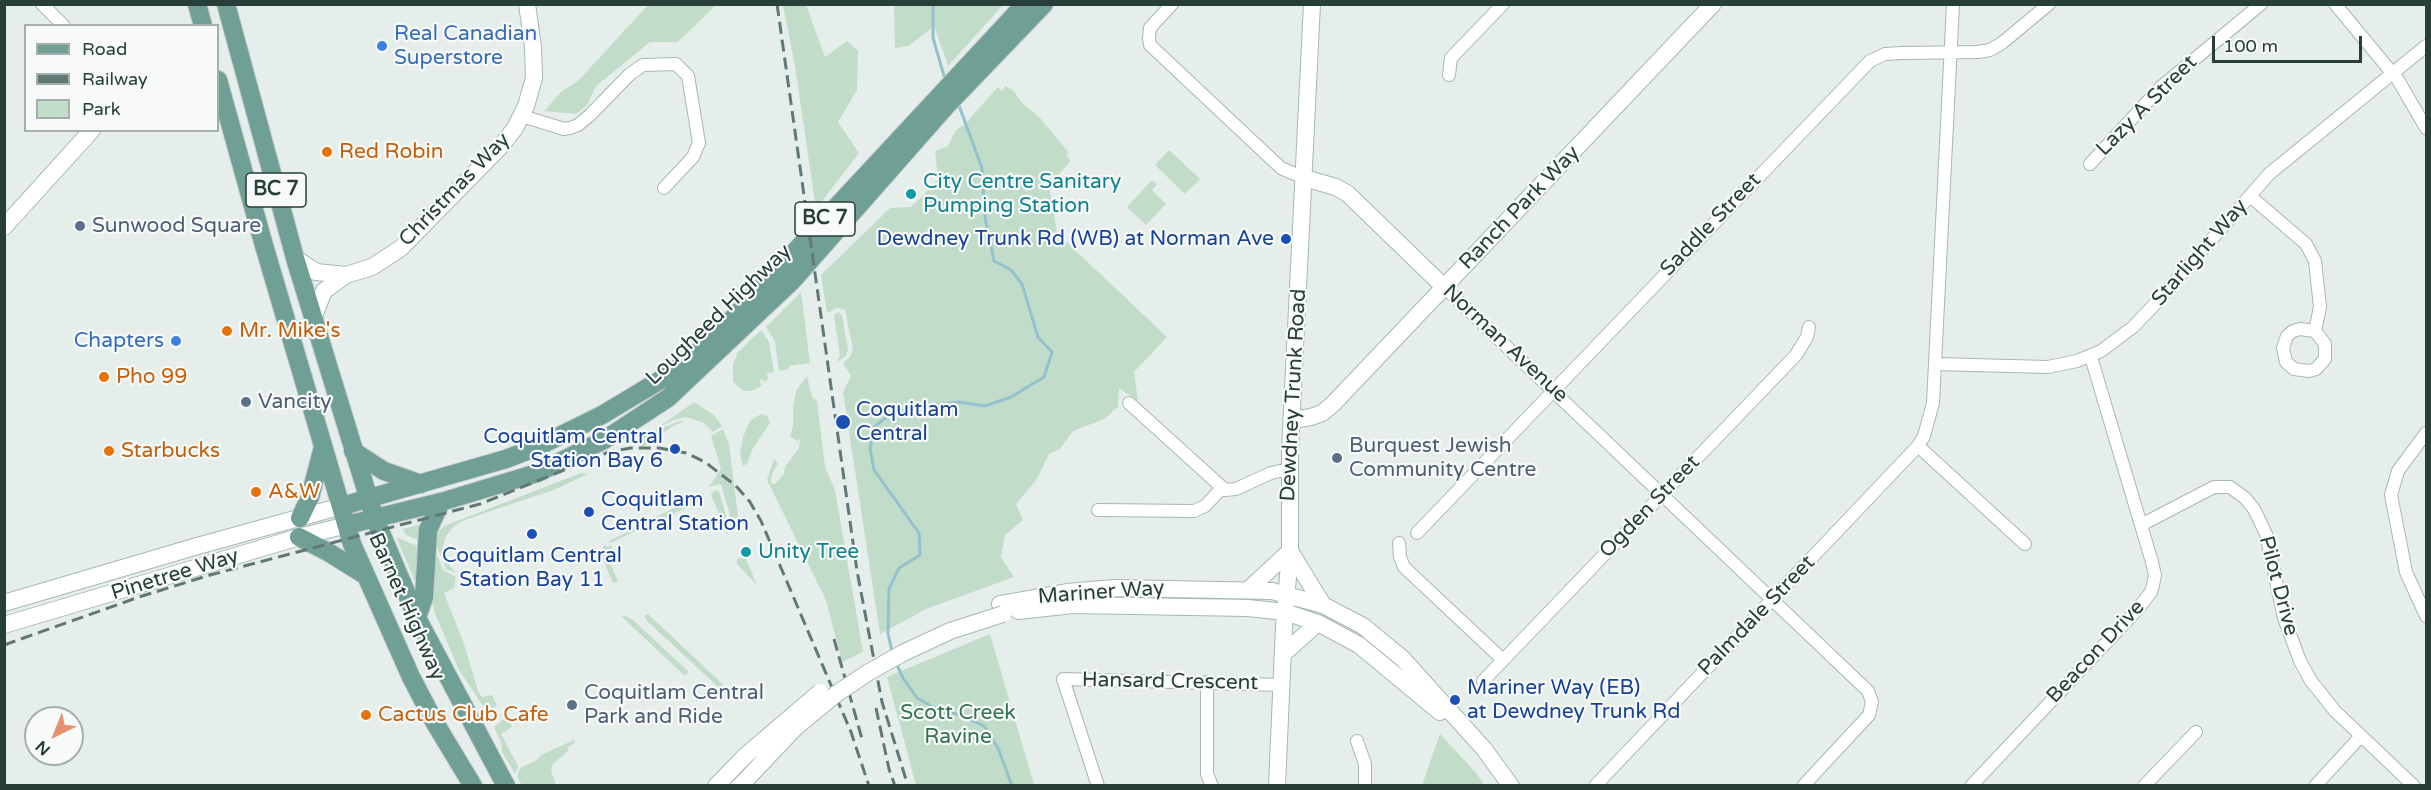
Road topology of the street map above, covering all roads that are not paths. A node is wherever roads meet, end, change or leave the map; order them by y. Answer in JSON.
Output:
{"nodes":[{"id":1,"x":42,"y":4,"type":"edge"},
{"id":2,"x":197,"y":4,"type":"edge"},
{"id":3,"x":226,"y":4,"type":"edge"},
{"id":4,"x":527,"y":4,"type":"edge"},
{"id":5,"x":1025,"y":4,"type":"edge"},
{"id":6,"x":1044,"y":4,"type":"edge"},
{"id":7,"x":1172,"y":4,"type":"edge"},
{"id":8,"x":1312,"y":4,"type":"edge"},
{"id":9,"x":1503,"y":4,"type":"edge"},
{"id":10,"x":1713,"y":4,"type":"edge"},
{"id":11,"x":1953,"y":4,"type":"edge"},
{"id":12,"x":2049,"y":4,"type":"edge"},
{"id":13,"x":2261,"y":4,"type":"edge"},
{"id":14,"x":2335,"y":4,"type":"edge"},
{"id":15,"x":62,"y":24,"type":"edge"},
{"id":16,"x":202,"y":24,"type":"edge"},
{"id":17,"x":2427,"y":46,"type":"edge"},
{"id":18,"x":1952,"y":52,"type":"junction"},
{"id":19,"x":2393,"y":73,"type":"junction"},
{"id":20,"x":967,"y":74,"type":"junction"},
{"id":21,"x":1449,"y":75,"type":"dead end"},
{"id":22,"x":219,"y":84,"type":"edge"},
{"id":23,"x":945,"y":98,"type":"junction"},
{"id":24,"x":522,"y":116,"type":"junction"},
{"id":25,"x":2427,"y":128,"type":"edge"},
{"id":26,"x":90,"y":132,"type":"edge"},
{"id":27,"x":2090,"y":164,"type":"dead end"},
{"id":28,"x":1304,"y":178,"type":"junction"},
{"id":29,"x":664,"y":188,"type":"dead end"},
{"id":30,"x":2250,"y":196,"type":"junction"},
{"id":31,"x":4,"y":226,"type":"edge"},
{"id":32,"x":295,"y":258,"type":"junction"},
{"id":33,"x":346,"y":275,"type":"junction"},
{"id":34,"x":1444,"y":287,"type":"junction"},
{"id":35,"x":313,"y":318,"type":"junction"},
{"id":36,"x":1809,"y":327,"type":"dead end"},
{"id":37,"x":2315,"y":331,"type":"dead end"},
{"id":38,"x":2091,"y":357,"type":"junction"},
{"id":39,"x":1935,"y":364,"type":"junction"},
{"id":40,"x":1553,"y":390,"type":"junction"},
{"id":41,"x":1129,"y":403,"type":"dead end"},
{"id":42,"x":1292,"y":420,"type":"junction"},
{"id":43,"x":2427,"y":433,"type":"edge"},
{"id":44,"x":1918,"y":446,"type":"junction"},
{"id":45,"x":323,"y":447,"type":"junction"},
{"id":46,"x":353,"y":451,"type":"junction"},
{"id":47,"x":1290,"y":469,"type":"junction"},
{"id":48,"x":421,"y":484,"type":"junction"},
{"id":49,"x":1222,"y":488,"type":"junction"},
{"id":50,"x":1663,"y":494,"type":"junction"},
{"id":51,"x":368,"y":499,"type":"junction"},
{"id":52,"x":441,"y":502,"type":"junction"},
{"id":53,"x":342,"y":506,"type":"junction"},
{"id":54,"x":1098,"y":510,"type":"dead end"},
{"id":55,"x":300,"y":518,"type":"junction"},
{"id":56,"x":375,"y":519,"type":"junction"},
{"id":57,"x":347,"y":525,"type":"junction"},
{"id":58,"x":2141,"y":525,"type":"junction"},
{"id":59,"x":1417,"y":533,"type":"dead end"},
{"id":60,"x":299,"y":537,"type":"junction"},
{"id":61,"x":1399,"y":543,"type":"dead end"},
{"id":62,"x":2025,"y":544,"type":"dead end"},
{"id":63,"x":1290,"y":552,"type":"junction"},
{"id":64,"x":364,"y":575,"type":"junction"},
{"id":65,"x":1248,"y":589,"type":"junction"},
{"id":66,"x":1286,"y":593,"type":"junction"},
{"id":67,"x":1773,"y":600,"type":"junction"},
{"id":68,"x":4,"y":603,"type":"edge"},
{"id":69,"x":1323,"y":605,"type":"junction"},
{"id":70,"x":1001,"y":609,"type":"junction"},
{"id":71,"x":2425,"y":609,"type":"edge"},
{"id":72,"x":1285,"y":612,"type":"junction"},
{"id":73,"x":417,"y":618,"type":"junction"},
{"id":74,"x":1318,"y":623,"type":"junction"},
{"id":75,"x":4,"y":625,"type":"edge"},
{"id":76,"x":1283,"y":654,"type":"junction"},
{"id":77,"x":1503,"y":660,"type":"junction"},
{"id":78,"x":1484,"y":681,"type":"dead end"},
{"id":79,"x":1208,"y":682,"type":"junction"},
{"id":80,"x":1281,"y":685,"type":"junction"},
{"id":81,"x":2196,"y":732,"type":"dead end"},
{"id":82,"x":2361,"y":736,"type":"junction"},
{"id":83,"x":1357,"y":741,"type":"dead end"},
{"id":84,"x":1484,"y":749,"type":"junction"},
{"id":85,"x":473,"y":786,"type":"edge"},
{"id":86,"x":506,"y":786,"type":"edge"},
{"id":87,"x":716,"y":786,"type":"edge"},
{"id":88,"x":740,"y":786,"type":"edge"},
{"id":89,"x":1098,"y":786,"type":"edge"},
{"id":90,"x":1212,"y":786,"type":"edge"},
{"id":91,"x":1277,"y":786,"type":"edge"},
{"id":92,"x":1365,"y":786,"type":"edge"},
{"id":93,"x":1511,"y":786,"type":"edge"},
{"id":94,"x":1595,"y":786,"type":"edge"},
{"id":95,"x":1803,"y":786,"type":"edge"},
{"id":96,"x":1971,"y":786,"type":"edge"},
{"id":97,"x":2144,"y":786,"type":"edge"},
{"id":98,"x":2315,"y":786,"type":"edge"},
{"id":99,"x":2414,"y":786,"type":"edge"}],
"edges":[{"from":1,"to":15,"type":"street"},
{"from":2,"to":16,"type":"main road"},
{"from":3,"to":32,"type":"main road","number":"BC 7"},
{"from":4,"to":24,"type":"main road","name":"Christmas Way"},
{"from":5,"to":20,"type":"main road","name":"Lougheed Highway","number":"BC 7"},
{"from":6,"to":20,"type":"main road","name":"Lougheed Highway","number":"BC 7"},
{"from":7,"to":28,"type":"street","name":"Norman Avenue"},
{"from":8,"to":28,"type":"main road","name":"Dewdney Trunk Road"},
{"from":9,"to":21,"type":"street"},
{"from":10,"to":34,"type":"main road","name":"Ranch Park Way"},
{"from":11,"to":18,"type":"street"},
{"from":12,"to":18,"type":"street","name":"Saddle Street"},
{"from":13,"to":27,"type":"street","name":"Lazy A Street"},
{"from":14,"to":19,"type":"street"},
{"from":17,"to":19,"type":"street","name":"Starlight Way"},
{"from":18,"to":39,"type":"street"},
{"from":18,"to":40,"type":"street","name":"Saddle Street"},
{"from":19,"to":25,"type":"street"},
{"from":19,"to":30,"type":"street","name":"Starlight Way"},
{"from":20,"to":23,"type":"main road","name":"Lougheed Highway","number":"BC 7"},
{"from":22,"to":45,"type":"main road","number":"BC 7"},
{"from":23,"to":48,"type":"main road","name":"Lougheed Highway","number":"BC 7"},
{"from":23,"to":52,"type":"main road","name":"Lougheed Highway","number":"BC 7"},
{"from":24,"to":29,"type":"street"},
{"from":24,"to":33,"type":"main road","name":"Christmas Way"},
{"from":26,"to":31,"type":"main road"},
{"from":28,"to":34,"type":"main road","name":"Norman Avenue"},
{"from":28,"to":42,"type":"main road","name":"Dewdney Trunk Road"},
{"from":30,"to":37,"type":"street"},
{"from":30,"to":38,"type":"street","name":"Starlight Way"},
{"from":32,"to":33,"type":"main road","name":"Christmas Way"},
{"from":32,"to":35,"type":"main road","number":"BC 7"},
{"from":33,"to":35,"type":"main road","name":"Christmas Way"},
{"from":34,"to":40,"type":"street","name":"Norman Avenue"},
{"from":34,"to":42,"type":"main road","name":"Ranch Park Way"},
{"from":35,"to":46,"type":"main road","number":"BC 7"},
{"from":36,"to":50,"type":"street","name":"Ogden Street"},
{"from":38,"to":39,"type":"street","name":"Starlight Way"},
{"from":38,"to":58,"type":"street","name":"Beacon Drive"},
{"from":39,"to":44,"type":"street"},
{"from":40,"to":50,"type":"street","name":"Norman Avenue"},
{"from":40,"to":59,"type":"street","name":"Saddle Street"},
{"from":41,"to":49,"type":"street"},
{"from":42,"to":47,"type":"main road","name":"Dewdney Trunk Road"},
{"from":43,"to":71,"type":"street"},
{"from":44,"to":62,"type":"street"},
{"from":44,"to":67,"type":"street","name":"Palmdale Street"},
{"from":45,"to":53,"type":"main road","number":"BC 7"},
{"from":45,"to":55,"type":"main road"},
{"from":46,"to":48,"type":"main road"},
{"from":46,"to":51,"type":"main road","number":"BC 7"},
{"from":47,"to":49,"type":"street"},
{"from":47,"to":63,"type":"main road","name":"Dewdney Trunk Road"},
{"from":48,"to":51,"type":"main road","name":"Lougheed Highway","number":"BC 7"},
{"from":49,"to":54,"type":"street"},
{"from":50,"to":67,"type":"street","name":"Norman Avenue"},
{"from":50,"to":77,"type":"street","name":"Ogden Street"},
{"from":51,"to":53,"type":"main road","name":"Lougheed Highway","number":"BC 7"},
{"from":51,"to":56,"type":"main road","number":"BC 7"},
{"from":52,"to":56,"type":"main road","name":"Lougheed Highway","number":"BC 7"},
{"from":52,"to":73,"type":"main road"},
{"from":53,"to":55,"type":"main road","name":"Pinetree Way"},
{"from":53,"to":57,"type":"main road","name":"Barnet Highway","number":"BC 7"},
{"from":55,"to":68,"type":"main road","name":"Pinetree Way"},
{"from":56,"to":57,"type":"main road","name":"Lougheed Highway","number":"BC 7"},
{"from":56,"to":73,"type":"main road","name":"Barnet Highway"},
{"from":57,"to":60,"type":"main road","name":"Pinetree Way"},
{"from":57,"to":64,"type":"main road","name":"Barnet Highway"},
{"from":58,"to":82,"type":"street","name":"Pilot Drive"},
{"from":58,"to":96,"type":"street","name":"Beacon Drive"},
{"from":60,"to":64,"type":"main road"},
{"from":60,"to":75,"type":"main road","name":"Pinetree Way"},
{"from":61,"to":77,"type":"street"},
{"from":63,"to":65,"type":"main road"},
{"from":63,"to":66,"type":"main road","name":"Dewdney Trunk Road"},
{"from":63,"to":69,"type":"main road"},
{"from":64,"to":85,"type":"main road","name":"Barnet Highway"},
{"from":65,"to":66,"type":"main road","name":"Mariner Way"},
{"from":65,"to":70,"type":"main road","name":"Mariner Way"},
{"from":66,"to":69,"type":"main road","name":"Mariner Way"},
{"from":66,"to":72,"type":"main road","name":"Dewdney Trunk Road"},
{"from":67,"to":94,"type":"street","name":"Palmdale Street"},
{"from":67,"to":95,"type":"street","name":"Norman Avenue"},
{"from":69,"to":84,"type":"main road","name":"Mariner Way"},
{"from":70,"to":72,"type":"main road","name":"Mariner Way"},
{"from":70,"to":87,"type":"main road","name":"Mariner Way","bridge":true},
{"from":70,"to":88,"type":"main road","name":"Mariner Way","bridge":true},
{"from":72,"to":74,"type":"main road","name":"Mariner Way"},
{"from":72,"to":76,"type":"main road","name":"Dewdney Trunk Road"},
{"from":73,"to":86,"type":"main road","name":"Barnet Highway"},
{"from":74,"to":76,"type":"main road"},
{"from":74,"to":84,"type":"main road","name":"Mariner Way"},
{"from":76,"to":80,"type":"main road","name":"Dewdney Trunk Road"},
{"from":77,"to":78,"type":"street","name":"Ogden Street"},
{"from":79,"to":80,"type":"street","name":"Hansard Crescent"},
{"from":79,"to":89,"type":"street","name":"Hansard Crescent"},
{"from":79,"to":90,"type":"street"},
{"from":80,"to":91,"type":"main road","name":"Dewdney Trunk Road"},
{"from":81,"to":97,"type":"street"},
{"from":82,"to":98,"type":"street"},
{"from":82,"to":99,"type":"street","name":"Pilot Drive"},
{"from":83,"to":92,"type":"street"},
{"from":84,"to":93,"type":"main road","name":"Mariner Way"}]}
